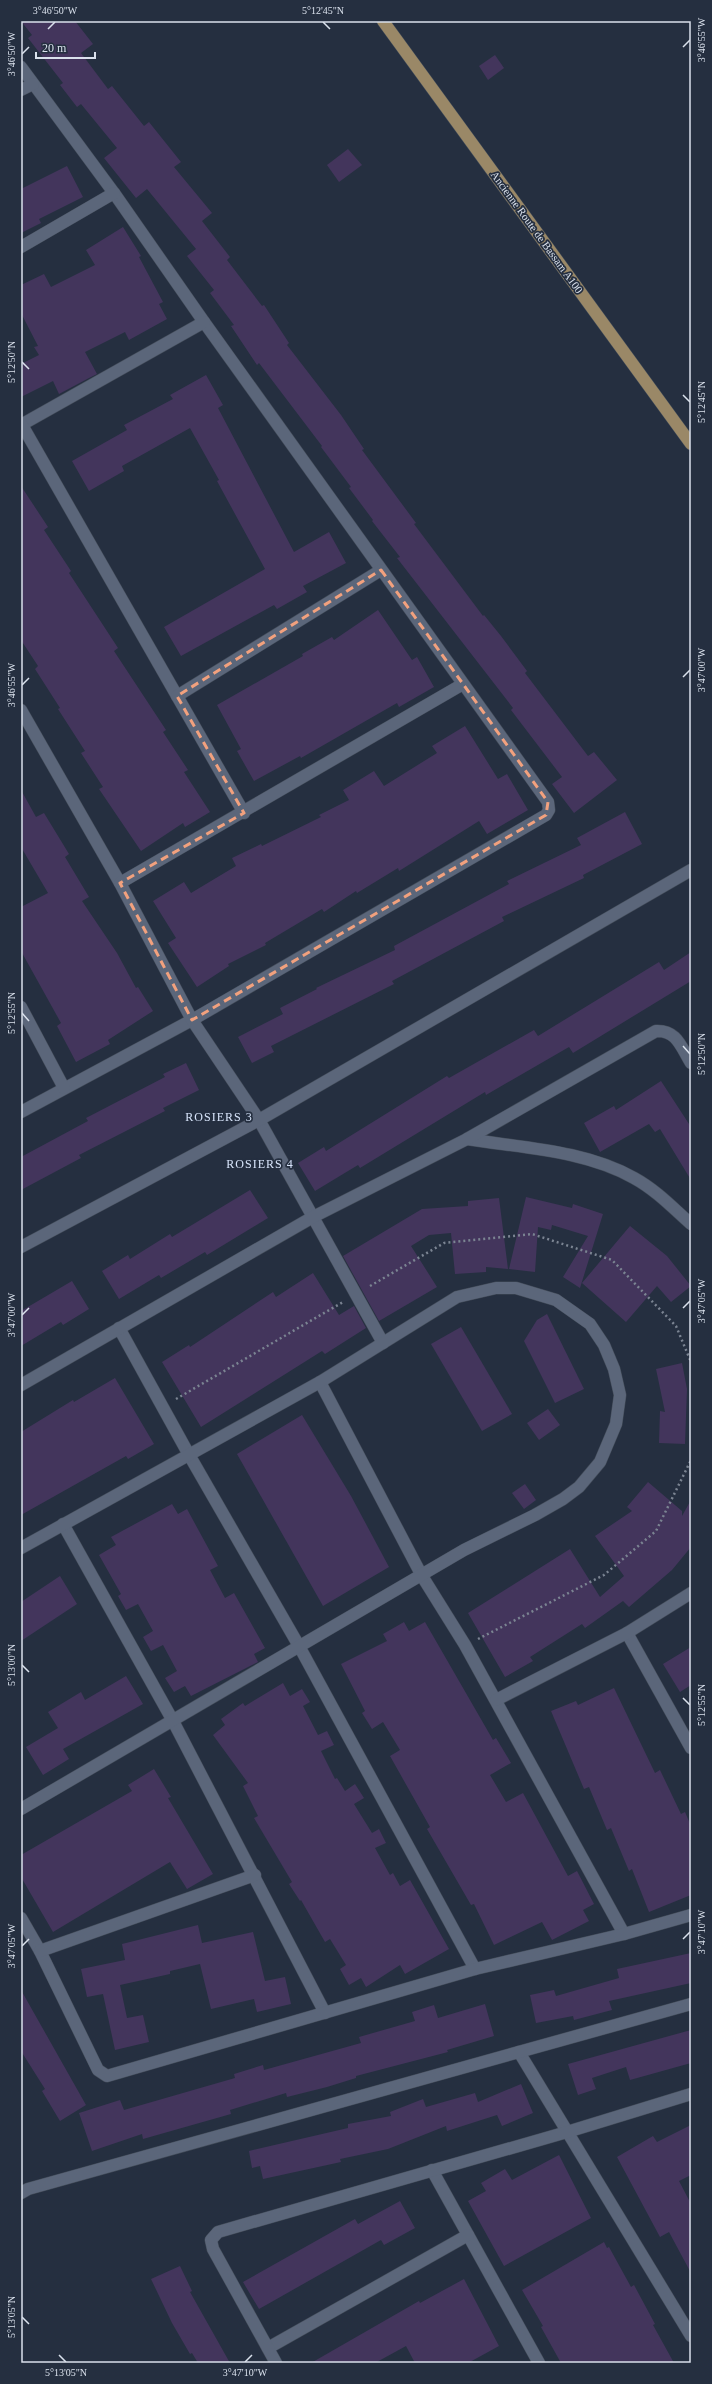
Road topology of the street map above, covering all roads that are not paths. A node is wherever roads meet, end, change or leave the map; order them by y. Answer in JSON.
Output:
{"nodes":[{"id":1,"x":383,"y":21,"type":"edge"},
{"id":2,"x":21,"y":67,"type":"edge"},
{"id":3,"x":33,"y":84,"type":"junction"},
{"id":4,"x":21,"y":90,"type":"edge"},
{"id":5,"x":114,"y":193,"type":"junction"},
{"id":6,"x":21,"y":247,"type":"edge"},
{"id":7,"x":204,"y":322,"type":"junction"},
{"id":8,"x":21,"y":425,"type":"edge"},
{"id":9,"x":691,"y":444,"type":"edge"},
{"id":10,"x":381,"y":570,"type":"junction"},
{"id":11,"x":463,"y":684,"type":"junction"},
{"id":12,"x":177,"y":696,"type":"junction"},
{"id":13,"x":21,"y":710,"type":"edge"},
{"id":14,"x":244,"y":813,"type":"junction"},
{"id":15,"x":691,"y":870,"type":"edge"},
{"id":16,"x":120,"y":883,"type":"junction"},
{"id":17,"x":21,"y":1006,"type":"edge"},
{"id":18,"x":192,"y":1020,"type":"junction"},
{"id":19,"x":691,"y":1063,"type":"edge"},
{"id":20,"x":64,"y":1088,"type":"junction"},
{"id":21,"x":21,"y":1112,"type":"edge"},
{"id":22,"x":259,"y":1120,"type":"junction"},
{"id":23,"x":466,"y":1139,"type":"junction"},
{"id":24,"x":312,"y":1217,"type":"junction"},
{"id":25,"x":691,"y":1224,"type":"edge"},
{"id":26,"x":21,"y":1247,"type":"edge"},
{"id":27,"x":119,"y":1328,"type":"junction"},
{"id":28,"x":383,"y":1343,"type":"junction"},
{"id":29,"x":320,"y":1382,"type":"junction"},
{"id":30,"x":21,"y":1385,"type":"edge"},
{"id":31,"x":188,"y":1453,"type":"junction"},
{"id":32,"x":63,"y":1524,"type":"junction"},
{"id":33,"x":21,"y":1548,"type":"edge"},
{"id":34,"x":422,"y":1576,"type":"junction"},
{"id":35,"x":691,"y":1594,"type":"edge"},
{"id":36,"x":627,"y":1633,"type":"junction"},
{"id":37,"x":299,"y":1646,"type":"junction"},
{"id":38,"x":496,"y":1700,"type":"junction"},
{"id":39,"x":173,"y":1721,"type":"junction"},
{"id":40,"x":691,"y":1748,"type":"edge"},
{"id":41,"x":21,"y":1809,"type":"edge"},
{"id":42,"x":255,"y":1875,"type":"junction"},
{"id":43,"x":691,"y":1915,"type":"edge"},
{"id":44,"x":21,"y":1918,"type":"edge"},
{"id":45,"x":624,"y":1934,"type":"junction"},
{"id":46,"x":40,"y":1951,"type":"junction"},
{"id":47,"x":475,"y":1969,"type":"junction"},
{"id":48,"x":691,"y":2004,"type":"edge"},
{"id":49,"x":325,"y":2012,"type":"junction"},
{"id":50,"x":519,"y":2052,"type":"junction"},
{"id":51,"x":691,"y":2094,"type":"edge"},
{"id":52,"x":567,"y":2132,"type":"junction"},
{"id":53,"x":432,"y":2170,"type":"junction"},
{"id":54,"x":21,"y":2193,"type":"edge"},
{"id":55,"x":468,"y":2235,"type":"junction"},
{"id":56,"x":691,"y":2336,"type":"edge"},
{"id":57,"x":268,"y":2348,"type":"junction"},
{"id":58,"x":276,"y":2363,"type":"edge"},
{"id":59,"x":539,"y":2363,"type":"edge"}],
"edges":[{"from":1,"to":9,"type":"main road","name":"Ancienne Route de Bassam A100"},
{"from":2,"to":3,"type":"street"},
{"from":3,"to":4,"type":"street"},
{"from":3,"to":5,"type":"street"},
{"from":5,"to":6,"type":"street"},
{"from":5,"to":7,"type":"street"},
{"from":7,"to":8,"type":"street"},
{"from":7,"to":10,"type":"street"},
{"from":8,"to":12,"type":"street"},
{"from":10,"to":11,"type":"street"},
{"from":10,"to":12,"type":"street"},
{"from":11,"to":14,"type":"street"},
{"from":11,"to":18,"type":"street"},
{"from":12,"to":14,"type":"street"},
{"from":13,"to":16,"type":"street"},
{"from":14,"to":16,"type":"street"},
{"from":15,"to":22,"type":"street"},
{"from":16,"to":18,"type":"street"},
{"from":17,"to":20,"type":"street"},
{"from":18,"to":20,"type":"street"},
{"from":18,"to":22,"type":"street"},
{"from":19,"to":23,"type":"street"},
{"from":20,"to":21,"type":"street"},
{"from":22,"to":24,"type":"street"},
{"from":22,"to":26,"type":"street"},
{"from":23,"to":24,"type":"street"},
{"from":23,"to":25,"type":"street"},
{"from":24,"to":27,"type":"street"},
{"from":24,"to":28,"type":"street"},
{"from":27,"to":30,"type":"street"},
{"from":27,"to":31,"type":"street"},
{"from":28,"to":29,"type":"street"},
{"from":28,"to":34,"type":"street"},
{"from":29,"to":31,"type":"street"},
{"from":29,"to":34,"type":"street"},
{"from":31,"to":32,"type":"street"},
{"from":31,"to":37,"type":"street"},
{"from":32,"to":33,"type":"street"},
{"from":32,"to":39,"type":"street"},
{"from":34,"to":37,"type":"street"},
{"from":34,"to":38,"type":"street"},
{"from":35,"to":36,"type":"street"},
{"from":36,"to":38,"type":"street"},
{"from":36,"to":40,"type":"street"},
{"from":37,"to":39,"type":"street"},
{"from":37,"to":47,"type":"street"},
{"from":38,"to":45,"type":"street"},
{"from":39,"to":41,"type":"street"},
{"from":39,"to":42,"type":"street"},
{"from":42,"to":46,"type":"street"},
{"from":42,"to":49,"type":"street"},
{"from":43,"to":45,"type":"street"},
{"from":44,"to":46,"type":"street"},
{"from":45,"to":47,"type":"street"},
{"from":46,"to":49,"type":"street"},
{"from":47,"to":49,"type":"street"},
{"from":48,"to":50,"type":"street"},
{"from":50,"to":52,"type":"street"},
{"from":50,"to":54,"type":"street"},
{"from":51,"to":52,"type":"street"},
{"from":52,"to":53,"type":"street"},
{"from":52,"to":56,"type":"street"},
{"from":53,"to":55,"type":"street"},
{"from":53,"to":57,"type":"street"},
{"from":55,"to":57,"type":"street"},
{"from":55,"to":59,"type":"street"},
{"from":57,"to":58,"type":"street"}]}
